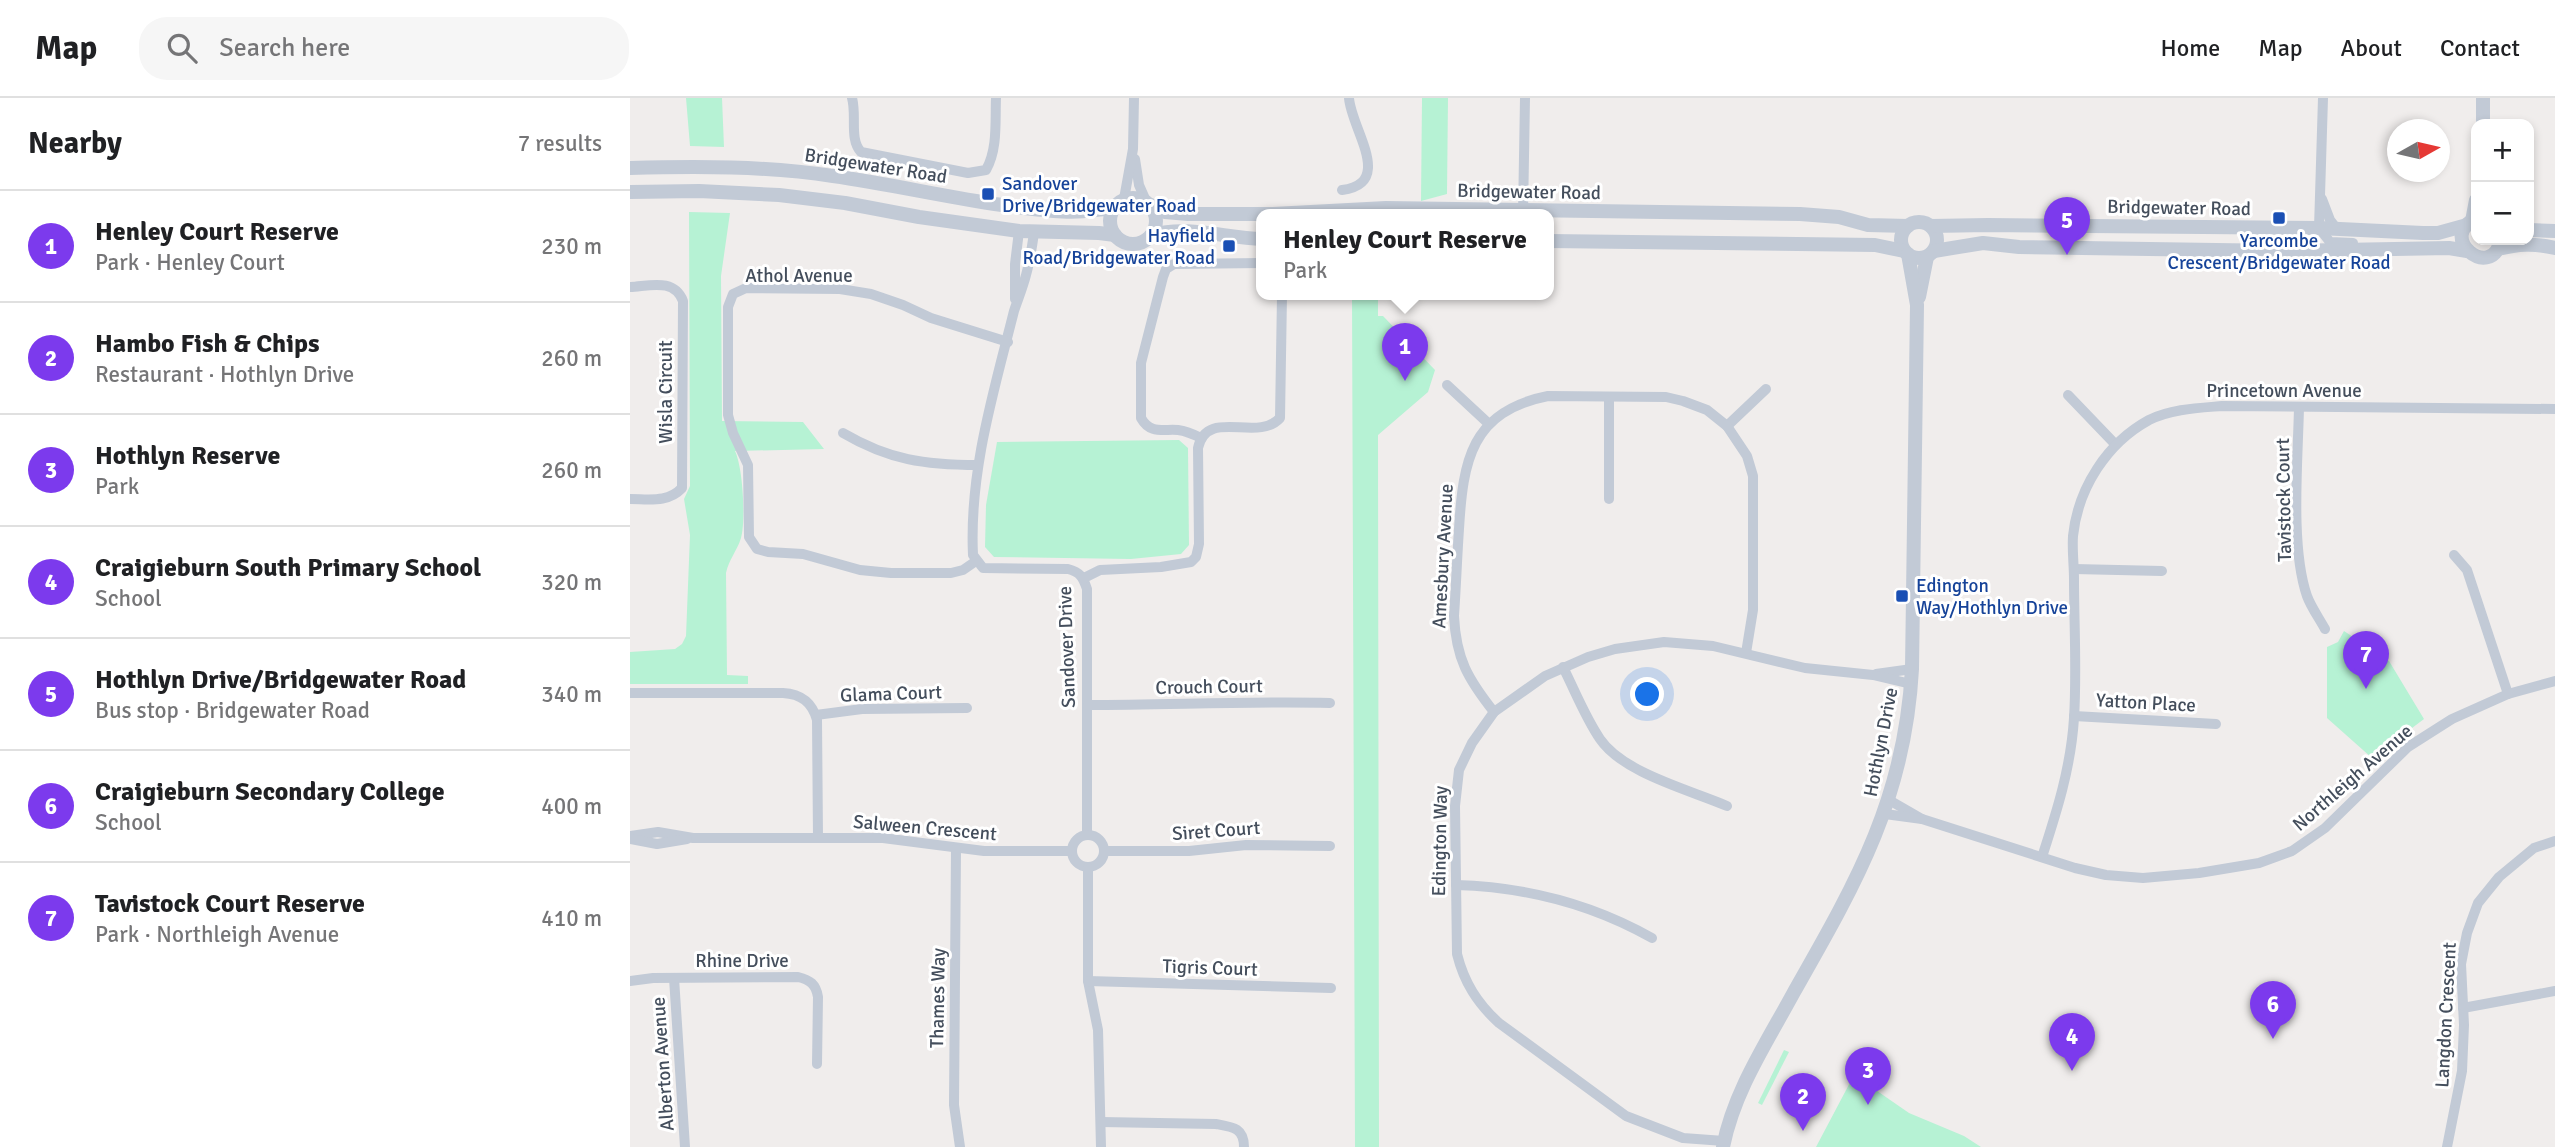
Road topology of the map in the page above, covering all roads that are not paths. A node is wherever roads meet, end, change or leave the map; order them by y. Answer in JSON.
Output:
{"nodes":[{"id":1,"x":852,"y":98,"type":"edge"},
{"id":2,"x":996,"y":98,"type":"edge"},
{"id":3,"x":1134,"y":98,"type":"edge"},
{"id":4,"x":1349,"y":98,"type":"edge"},
{"id":5,"x":1525,"y":98,"type":"edge"},
{"id":6,"x":2323,"y":98,"type":"edge"},
{"id":7,"x":2483,"y":98,"type":"edge"},
{"id":8,"x":2483,"y":119,"type":"edge"},
{"id":9,"x":1133,"y":149,"type":"junction"},
{"id":10,"x":630,"y":168,"type":"edge"},
{"id":11,"x":1342,"y":190,"type":"dead end"},
{"id":12,"x":630,"y":192,"type":"edge"},
{"id":13,"x":2321,"y":196,"type":"junction"},
{"id":14,"x":1119,"y":203,"type":"junction"},
{"id":15,"x":1148,"y":203,"type":"junction"},
{"id":16,"x":1021,"y":207,"type":"junction"},
{"id":17,"x":1037,"y":209,"type":"junction"},
{"id":18,"x":1367,"y":209,"type":"edge"},
{"id":19,"x":1413,"y":209,"type":"edge"},
{"id":20,"x":1523,"y":209,"type":"edge"},
{"id":21,"x":1554,"y":213,"type":"edge"},
{"id":22,"x":1256,"y":214,"type":"edge"},
{"id":23,"x":2471,"y":221,"type":"edge"},
{"id":24,"x":1908,"y":226,"type":"junction"},
{"id":25,"x":1931,"y":226,"type":"junction"},
{"id":26,"x":2319,"y":228,"type":"junction"},
{"id":27,"x":2337,"y":229,"type":"junction"},
{"id":28,"x":2534,"y":230,"type":"edge"},
{"id":29,"x":2555,"y":231,"type":"edge"},
{"id":30,"x":1026,"y":232,"type":"junction"},
{"id":31,"x":1115,"y":235,"type":"junction"},
{"id":32,"x":1152,"y":235,"type":"junction"},
{"id":33,"x":1256,"y":239,"type":"edge"},
{"id":34,"x":1554,"y":241,"type":"edge"},
{"id":35,"x":2534,"y":244,"type":"edge"},
{"id":36,"x":2499,"y":245,"type":"edge"},
{"id":37,"x":2555,"y":248,"type":"edge"},
{"id":38,"x":2385,"y":251,"type":"junction"},
{"id":39,"x":2467,"y":251,"type":"junction"},
{"id":40,"x":1906,"y":253,"type":"junction"},
{"id":41,"x":1931,"y":254,"type":"junction"},
{"id":42,"x":1256,"y":263,"type":"edge"},
{"id":43,"x":630,"y":287,"type":"edge"},
{"id":44,"x":1282,"y":300,"type":"edge"},
{"id":45,"x":1917,"y":305,"type":"junction"},
{"id":46,"x":1008,"y":342,"type":"junction"},
{"id":47,"x":1447,"y":385,"type":"dead end"},
{"id":48,"x":1766,"y":389,"type":"dead end"},
{"id":49,"x":2068,"y":395,"type":"dead end"},
{"id":50,"x":1609,"y":397,"type":"junction"},
{"id":51,"x":2300,"y":407,"type":"junction"},
{"id":52,"x":2555,"y":409,"type":"edge"},
{"id":53,"x":1489,"y":424,"type":"junction"},
{"id":54,"x":1727,"y":426,"type":"junction"},
{"id":55,"x":843,"y":433,"type":"dead end"},
{"id":56,"x":1200,"y":438,"type":"junction"},
{"id":57,"x":2115,"y":444,"type":"junction"},
{"id":58,"x":978,"y":465,"type":"junction"},
{"id":59,"x":630,"y":499,"type":"edge"},
{"id":60,"x":1609,"y":499,"type":"dead end"},
{"id":61,"x":2454,"y":555,"type":"dead end"},
{"id":62,"x":976,"y":561,"type":"junction"},
{"id":63,"x":2074,"y":569,"type":"junction"},
{"id":64,"x":2162,"y":571,"type":"dead end"},
{"id":65,"x":1084,"y":578,"type":"junction"},
{"id":66,"x":2325,"y":629,"type":"dead end"},
{"id":67,"x":1746,"y":653,"type":"junction"},
{"id":68,"x":1563,"y":667,"type":"junction"},
{"id":69,"x":1912,"y":676,"type":"junction"},
{"id":70,"x":2555,"y":681,"type":"edge"},
{"id":71,"x":630,"y":693,"type":"edge"},
{"id":72,"x":2508,"y":694,"type":"junction"},
{"id":73,"x":1330,"y":703,"type":"dead end"},
{"id":74,"x":1088,"y":705,"type":"junction"},
{"id":75,"x":967,"y":708,"type":"dead end"},
{"id":76,"x":1494,"y":712,"type":"junction"},
{"id":77,"x":816,"y":715,"type":"junction"},
{"id":78,"x":2074,"y":716,"type":"junction"},
{"id":79,"x":2216,"y":724,"type":"dead end"},
{"id":80,"x":1727,"y":806,"type":"dead end"},
{"id":81,"x":1887,"y":807,"type":"junction"},
{"id":82,"x":1087,"y":835,"type":"junction"},
{"id":83,"x":630,"y":838,"type":"edge"},
{"id":84,"x":818,"y":838,"type":"junction"},
{"id":85,"x":2555,"y":841,"type":"edge"},
{"id":86,"x":1330,"y":846,"type":"dead end"},
{"id":87,"x":957,"y":849,"type":"junction"},
{"id":88,"x":1071,"y":851,"type":"junction"},
{"id":89,"x":1104,"y":851,"type":"junction"},
{"id":90,"x":2042,"y":858,"type":"junction"},
{"id":91,"x":1088,"y":868,"type":"junction"},
{"id":92,"x":1456,"y":885,"type":"junction"},
{"id":93,"x":1652,"y":938,"type":"dead end"},
{"id":94,"x":674,"y":978,"type":"junction"},
{"id":95,"x":630,"y":981,"type":"edge"},
{"id":96,"x":1088,"y":981,"type":"junction"},
{"id":97,"x":1331,"y":988,"type":"dead end"},
{"id":98,"x":2555,"y":991,"type":"edge"},
{"id":99,"x":2463,"y":1008,"type":"junction"},
{"id":100,"x":817,"y":1064,"type":"dead end"},
{"id":101,"x":1101,"y":1122,"type":"junction"},
{"id":102,"x":1683,"y":1138,"type":"junction"},
{"id":103,"x":1724,"y":1144,"type":"edge"},
{"id":104,"x":684,"y":1147,"type":"edge"},
{"id":105,"x":960,"y":1147,"type":"edge"},
{"id":106,"x":1101,"y":1147,"type":"edge"},
{"id":107,"x":1244,"y":1147,"type":"edge"},
{"id":108,"x":1703,"y":1147,"type":"edge"},
{"id":109,"x":2447,"y":1147,"type":"edge"}],
"edges":[{"from":1,"to":2,"type":"street"},
{"from":3,"to":9,"type":"street"},
{"from":4,"to":11,"type":"street"},
{"from":5,"to":20,"type":"street"},
{"from":6,"to":13,"type":"street"},
{"from":7,"to":8,"type":"street"},
{"from":9,"to":14,"type":"street"},
{"from":9,"to":15,"type":"street"},
{"from":10,"to":16,"type":"street","name":"Bridgewater Road"},
{"from":12,"to":30,"type":"street"},
{"from":13,"to":26,"type":"street"},
{"from":13,"to":27,"type":"street"},
{"from":14,"to":15,"type":"street"},
{"from":14,"to":17,"type":"street","name":"Bridgewater Road"},
{"from":14,"to":31,"type":"street"},
{"from":15,"to":22,"type":"street","name":"Bridgewater Road"},
{"from":15,"to":32,"type":"street"},
{"from":16,"to":17,"type":"street","name":"Bridgewater Road"},
{"from":16,"to":30,"type":"street"},
{"from":17,"to":30,"type":"street"},
{"from":18,"to":19,"type":"street","name":"Bridgewater Road"},
{"from":21,"to":24,"type":"street","name":"Bridgewater Road"},
{"from":23,"to":27,"type":"street","name":"Bridgewater Road"},
{"from":23,"to":39,"type":"street"},
{"from":24,"to":25,"type":"street"},
{"from":24,"to":40,"type":"street"},
{"from":25,"to":26,"type":"street","name":"Bridgewater Road"},
{"from":25,"to":41,"type":"street"},
{"from":26,"to":27,"type":"street","name":"Bridgewater Road"},
{"from":26,"to":38,"type":"street"},
{"from":28,"to":29,"type":"street"},
{"from":30,"to":31,"type":"street"},
{"from":30,"to":46,"type":"street"},
{"from":31,"to":32,"type":"street"},
{"from":32,"to":33,"type":"street"},
{"from":34,"to":40,"type":"street"},
{"from":35,"to":37,"type":"street"},
{"from":36,"to":39,"type":"street"},
{"from":38,"to":39,"type":"street"},
{"from":38,"to":41,"type":"street"},
{"from":40,"to":41,"type":"street"},
{"from":40,"to":45,"type":"street","name":"Hothlyn Drive"},
{"from":41,"to":45,"type":"street","name":"Hothlyn Drive"},
{"from":42,"to":56,"type":"street"},
{"from":43,"to":59,"type":"street","name":"Wisla Circuit"},
{"from":44,"to":56,"type":"street"},
{"from":45,"to":69,"type":"street","name":"Hothlyn Drive"},
{"from":46,"to":58,"type":"street"},
{"from":46,"to":62,"type":"street","name":"Athol Avenue"},
{"from":47,"to":53,"type":"street"},
{"from":48,"to":54,"type":"street"},
{"from":49,"to":57,"type":"street"},
{"from":50,"to":53,"type":"street","name":"Amesbury Avenue"},
{"from":50,"to":54,"type":"street","name":"Amesbury Avenue"},
{"from":50,"to":60,"type":"street"},
{"from":51,"to":52,"type":"street","name":"Princetown Avenue"},
{"from":51,"to":57,"type":"street","name":"Princetown Avenue"},
{"from":51,"to":66,"type":"street","name":"Tavistock Court"},
{"from":53,"to":76,"type":"street","name":"Amesbury Avenue"},
{"from":54,"to":67,"type":"street","name":"Amesbury Avenue"},
{"from":55,"to":58,"type":"street"},
{"from":56,"to":65,"type":"street"},
{"from":57,"to":63,"type":"street","name":"Princetown Avenue"},
{"from":58,"to":62,"type":"street"},
{"from":61,"to":72,"type":"street"},
{"from":62,"to":65,"type":"street","name":"Sandover Drive"},
{"from":63,"to":64,"type":"street"},
{"from":63,"to":78,"type":"street","name":"Princetown Avenue"},
{"from":65,"to":74,"type":"street","name":"Sandover Drive"},
{"from":67,"to":68,"type":"street","name":"Edington Way"},
{"from":67,"to":69,"type":"street","name":"Edington Way"},
{"from":68,"to":76,"type":"street","name":"Edington Way"},
{"from":68,"to":80,"type":"street"},
{"from":69,"to":81,"type":"street","name":"Hothlyn Drive"},
{"from":70,"to":72,"type":"street","name":"Northleigh Avenue"},
{"from":71,"to":77,"type":"street"},
{"from":72,"to":90,"type":"street","name":"Northleigh Avenue"},
{"from":73,"to":74,"type":"street","name":"Crouch Court"},
{"from":74,"to":82,"type":"street","name":"Sandover Drive"},
{"from":75,"to":77,"type":"street","name":"Glama Court"},
{"from":76,"to":92,"type":"street","name":"Edington Way"},
{"from":77,"to":84,"type":"street"},
{"from":78,"to":79,"type":"street","name":"Yatton Place"},
{"from":78,"to":90,"type":"street","name":"Princetown Avenue"},
{"from":81,"to":90,"type":"street","name":"Northleigh Avenue"},
{"from":81,"to":103,"type":"street","name":"Hothlyn Drive"},
{"from":82,"to":88,"type":"street"},
{"from":82,"to":89,"type":"street"},
{"from":83,"to":84,"type":"street","name":"Salween Crescent"},
{"from":84,"to":87,"type":"street","name":"Salween Crescent"},
{"from":85,"to":99,"type":"street","name":"Langdon Crescent"},
{"from":86,"to":89,"type":"street","name":"Siret Court"},
{"from":87,"to":88,"type":"street","name":"Salween Crescent"},
{"from":87,"to":105,"type":"street","name":"Thames Way"},
{"from":88,"to":91,"type":"street"},
{"from":89,"to":91,"type":"street"},
{"from":91,"to":96,"type":"street"},
{"from":92,"to":93,"type":"street"},
{"from":92,"to":102,"type":"street","name":"Edington Way"},
{"from":94,"to":95,"type":"street","name":"Rhine Drive"},
{"from":94,"to":100,"type":"street","name":"Rhine Drive"},
{"from":94,"to":104,"type":"street","name":"Alberton Avenue"},
{"from":96,"to":97,"type":"street","name":"Tigris Court"},
{"from":96,"to":101,"type":"street"},
{"from":98,"to":99,"type":"street"},
{"from":99,"to":109,"type":"street","name":"Langdon Crescent"},
{"from":101,"to":106,"type":"street"},
{"from":101,"to":107,"type":"street"},
{"from":102,"to":103,"type":"street","name":"Edington Way"},
{"from":102,"to":108,"type":"street"}]}
